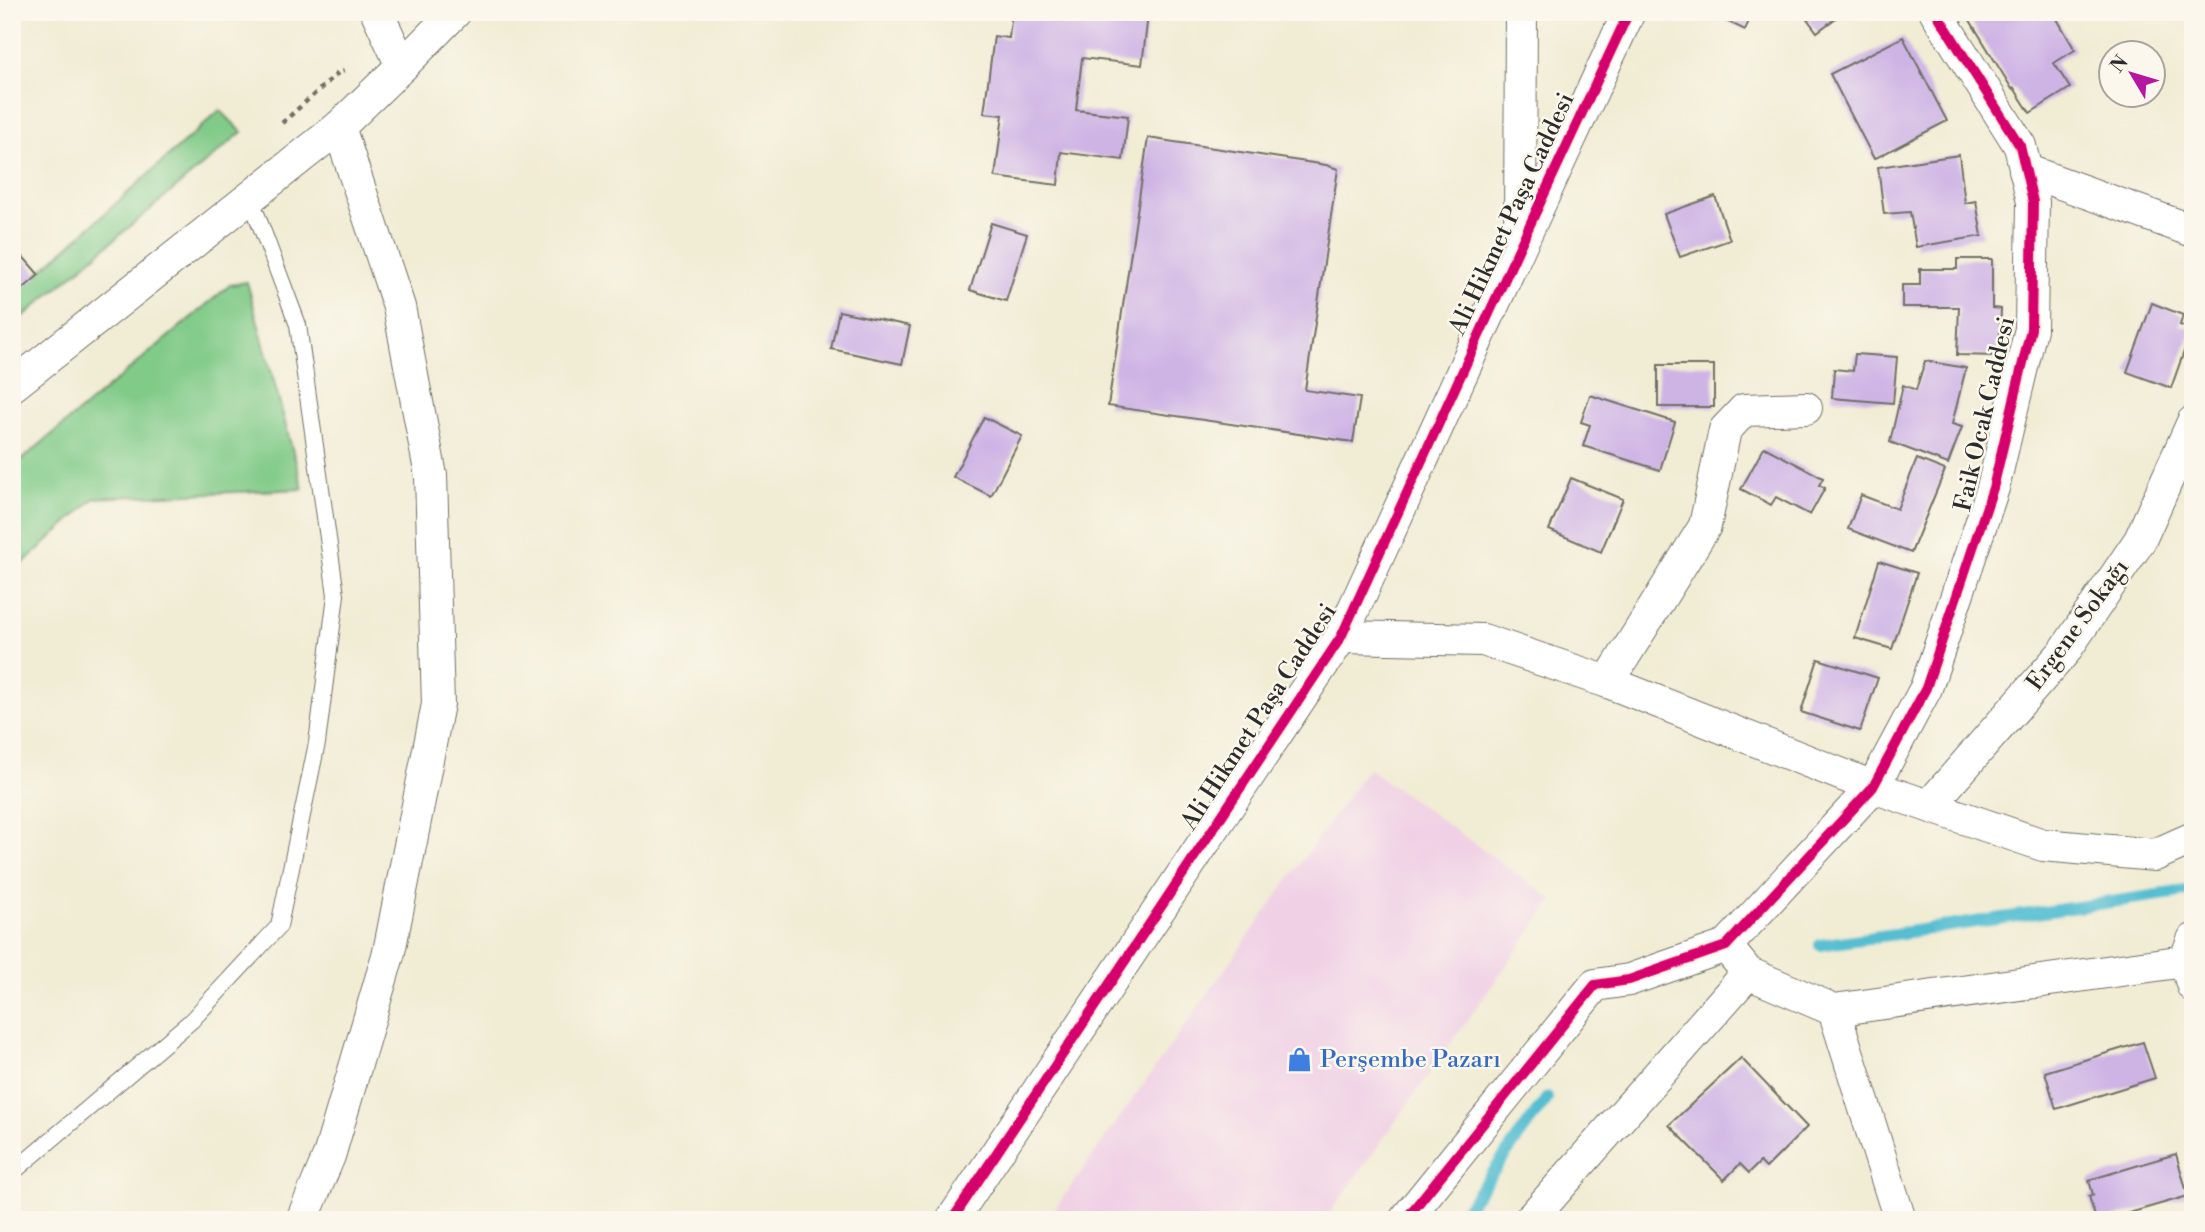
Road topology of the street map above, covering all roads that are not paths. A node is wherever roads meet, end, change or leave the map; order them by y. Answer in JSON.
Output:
{"nodes":[{"id":1,"x":377,"y":12,"type":"edge"},
{"id":2,"x":455,"y":12,"type":"edge"},
{"id":3,"x":1521,"y":12,"type":"edge"},
{"id":4,"x":1629,"y":12,"type":"edge"},
{"id":5,"x":1936,"y":12,"type":"edge"},
{"id":6,"x":402,"y":66,"type":"junction"},
{"id":7,"x":339,"y":127,"type":"junction"},
{"id":8,"x":2025,"y":170,"type":"junction"},
{"id":9,"x":250,"y":197,"type":"junction"},
{"id":10,"x":2193,"y":231,"type":"edge"},
{"id":11,"x":1520,"y":246,"type":"junction"},
{"id":12,"x":12,"y":386,"type":"edge"},
{"id":13,"x":1806,"y":408,"type":"dead end"},
{"id":14,"x":2193,"y":422,"type":"edge"},
{"id":15,"x":1341,"y":637,"type":"junction"},
{"id":16,"x":1608,"y":682,"type":"junction"},
{"id":17,"x":1873,"y":787,"type":"junction"},
{"id":18,"x":1929,"y":806,"type":"junction"},
{"id":19,"x":2193,"y":838,"type":"edge"},
{"id":20,"x":1726,"y":946,"type":"junction"},
{"id":21,"x":2190,"y":962,"type":"edge"},
{"id":22,"x":1748,"y":973,"type":"junction"},
{"id":23,"x":1834,"y":1010,"type":"junction"},
{"id":24,"x":12,"y":1173,"type":"edge"},
{"id":25,"x":1535,"y":1217,"type":"edge"},
{"id":26,"x":302,"y":1220,"type":"edge"},
{"id":27,"x":952,"y":1220,"type":"edge"},
{"id":28,"x":1405,"y":1220,"type":"edge"},
{"id":29,"x":1900,"y":1220,"type":"edge"}],
"edges":[{"from":1,"to":6,"type":"street"},
{"from":2,"to":6,"type":"street"},
{"from":3,"to":11,"type":"street"},
{"from":4,"to":11,"type":"street","name":"Ali Hikmet Paşa Caddesi"},
{"from":5,"to":8,"type":"street","name":"Faik Ocak Caddesi"},
{"from":6,"to":7,"type":"street"},
{"from":7,"to":9,"type":"street"},
{"from":7,"to":26,"type":"street"},
{"from":8,"to":10,"type":"street"},
{"from":8,"to":17,"type":"street","name":"Faik Ocak Caddesi"},
{"from":9,"to":12,"type":"street"},
{"from":9,"to":24,"type":"lane"},
{"from":11,"to":15,"type":"street","name":"Ali Hikmet Paşa Caddesi"},
{"from":13,"to":16,"type":"street"},
{"from":14,"to":18,"type":"street","name":"Ergene Sokağı"},
{"from":15,"to":16,"type":"street"},
{"from":15,"to":27,"type":"street","name":"Ali Hikmet Paşa Caddesi"},
{"from":16,"to":17,"type":"street"},
{"from":17,"to":18,"type":"street"},
{"from":17,"to":20,"type":"street","name":"Faik Ocak Caddesi"},
{"from":18,"to":19,"type":"street"},
{"from":20,"to":22,"type":"street"},
{"from":20,"to":28,"type":"street"},
{"from":21,"to":23,"type":"street"},
{"from":22,"to":23,"type":"street"},
{"from":22,"to":25,"type":"street"},
{"from":23,"to":29,"type":"street"}]}
